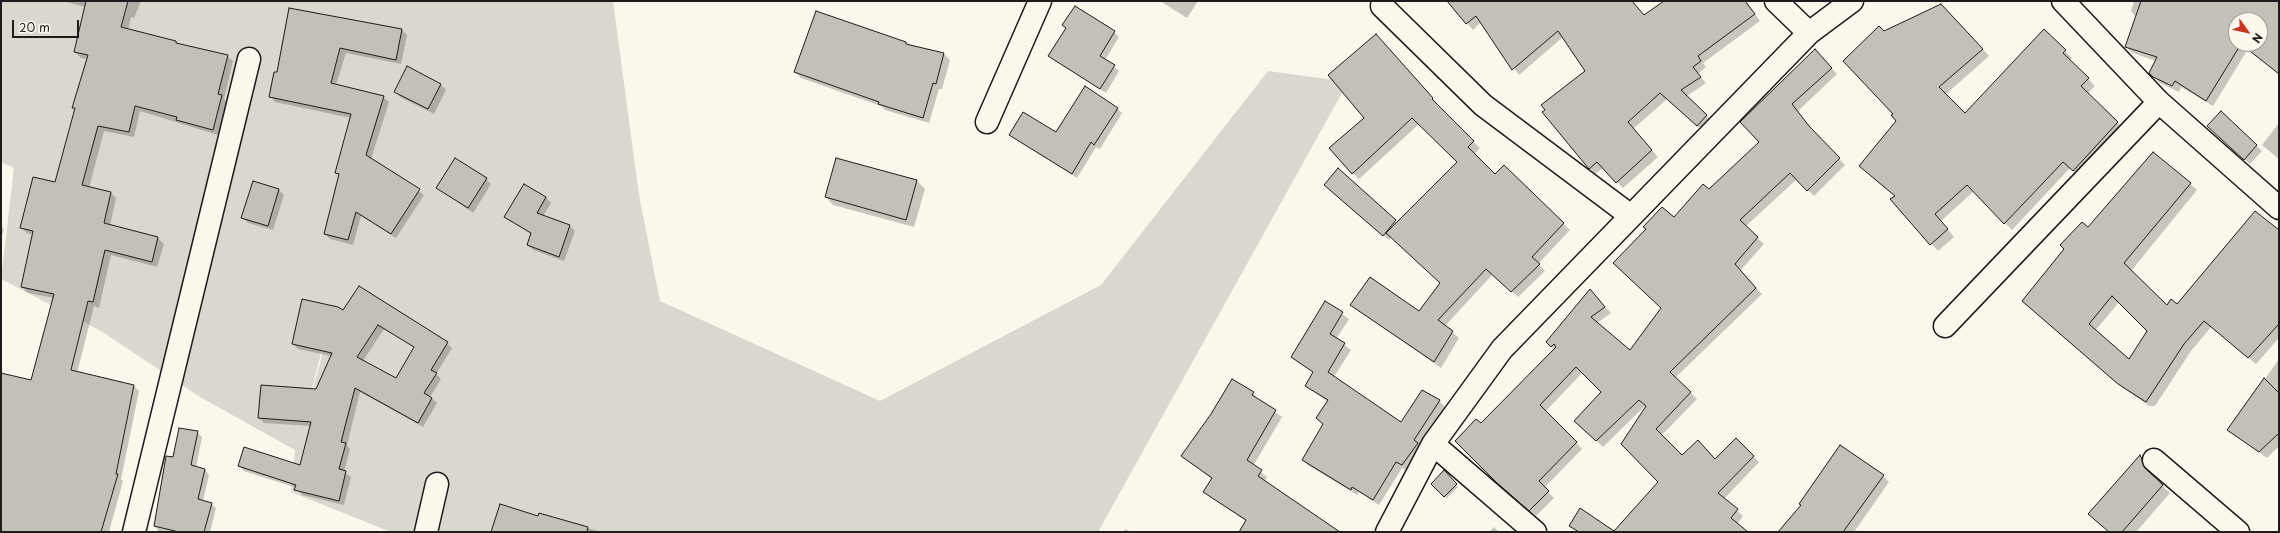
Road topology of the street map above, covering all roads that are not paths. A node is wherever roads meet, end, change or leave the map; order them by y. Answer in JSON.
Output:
{"nodes":[{"id":1,"x":1040,"y":1,"type":"edge"},
{"id":2,"x":1776,"y":1,"type":"edge"},
{"id":3,"x":1852,"y":1,"type":"edge"},
{"id":4,"x":2063,"y":1,"type":"edge"},
{"id":5,"x":1382,"y":6,"type":"dead end"},
{"id":6,"x":1809,"y":33,"type":"junction"},
{"id":7,"x":249,"y":59,"type":"dead end"},
{"id":8,"x":2159,"y":102,"type":"junction"},
{"id":9,"x":987,"y":122,"type":"dead end"},
{"id":10,"x":2279,"y":208,"type":"edge"},
{"id":11,"x":1631,"y":216,"type":"junction"},
{"id":12,"x":1945,"y":326,"type":"dead end"},
{"id":13,"x":1433,"y":444,"type":"junction"},
{"id":14,"x":2154,"y":460,"type":"dead end"},
{"id":15,"x":437,"y":484,"type":"dead end"},
{"id":16,"x":134,"y":532,"type":"edge"},
{"id":17,"x":426,"y":532,"type":"edge"},
{"id":18,"x":1387,"y":532,"type":"edge"},
{"id":19,"x":1535,"y":532,"type":"edge"},
{"id":20,"x":2238,"y":532,"type":"edge"}],
"edges":[{"from":1,"to":9,"type":"street"},
{"from":2,"to":6,"type":"street"},
{"from":3,"to":6,"type":"street"},
{"from":4,"to":8,"type":"street"},
{"from":5,"to":11,"type":"street"},
{"from":6,"to":11,"type":"street"},
{"from":7,"to":16,"type":"street"},
{"from":8,"to":10,"type":"street"},
{"from":8,"to":12,"type":"street"},
{"from":11,"to":13,"type":"street"},
{"from":13,"to":18,"type":"street"},
{"from":13,"to":19,"type":"street"},
{"from":14,"to":20,"type":"street"},
{"from":15,"to":17,"type":"street"}]}
